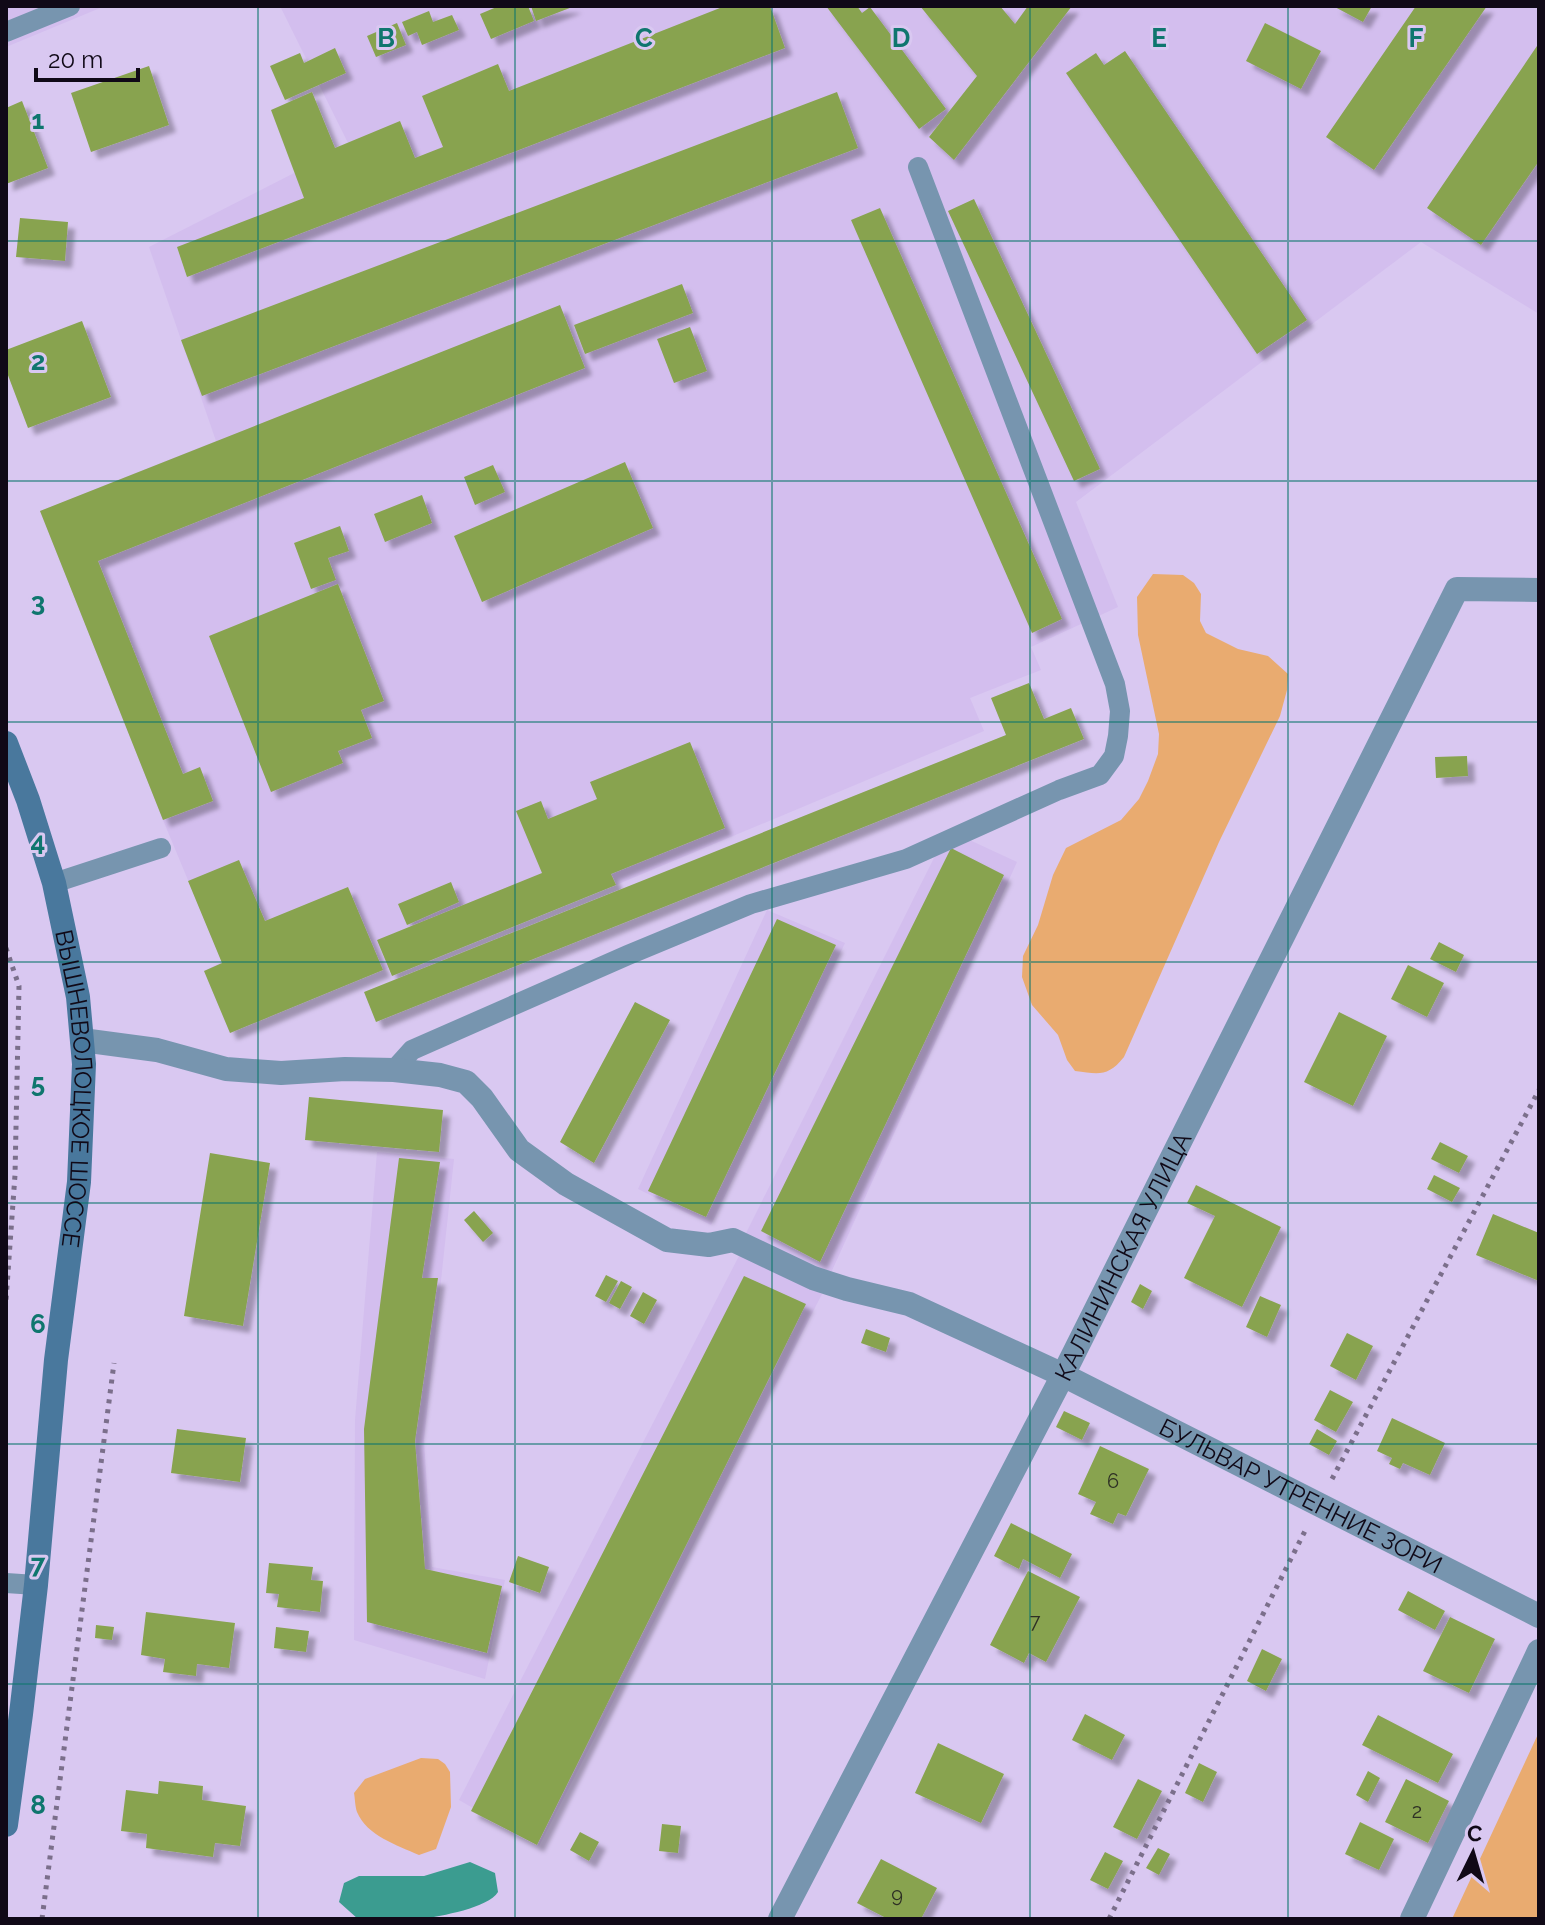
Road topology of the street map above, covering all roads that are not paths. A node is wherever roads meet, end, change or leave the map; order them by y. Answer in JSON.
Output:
{"nodes":[{"id":1,"x":70,"y":6,"type":"edge"},
{"id":2,"x":6,"y":32,"type":"edge"},
{"id":3,"x":918,"y":167,"type":"dead end"},
{"id":4,"x":1539,"y":590,"type":"edge"},
{"id":5,"x":6,"y":743,"type":"edge"},
{"id":6,"x":161,"y":848,"type":"dead end"},
{"id":7,"x":54,"y":883,"type":"junction"},
{"id":8,"x":82,"y":1040,"type":"junction"},
{"id":9,"x":394,"y":1070,"type":"junction"},
{"id":10,"x":1063,"y":1375,"type":"junction"},
{"id":11,"x":6,"y":1583,"type":"edge"},
{"id":12,"x":36,"y":1585,"type":"junction"},
{"id":13,"x":1539,"y":1616,"type":"edge"},
{"id":14,"x":1539,"y":1651,"type":"edge"},
{"id":15,"x":6,"y":1825,"type":"edge"},
{"id":16,"x":780,"y":1919,"type":"edge"},
{"id":17,"x":1412,"y":1919,"type":"edge"}],
"edges":[{"from":1,"to":2,"type":"lane"},
{"from":3,"to":9,"type":"lane"},
{"from":4,"to":10,"type":"street","name":"КАЛИНИНСКАЯ УЛИЦА"},
{"from":5,"to":7,"type":"main road","name":"ВЫШНЕВОЛОЦКОЕ ШОССЕ"},
{"from":6,"to":7,"type":"lane"},
{"from":7,"to":8,"type":"main road","name":"ВЫШНЕВОЛОЦКОЕ ШОССЕ"},
{"from":8,"to":9,"type":"street","name":"БУЛЬВАР УТРЕННИЕ ЗОРИ"},
{"from":8,"to":12,"type":"main road","name":"ВЫШНЕВОЛОЦКОЕ ШОССЕ"},
{"from":9,"to":10,"type":"street","name":"БУЛЬВАР УТРЕННИЕ ЗОРИ"},
{"from":10,"to":13,"type":"street","name":"БУЛЬВАР УТРЕННИЕ ЗОРИ"},
{"from":10,"to":16,"type":"street","name":"КАЛИНИНСКАЯ УЛИЦА"},
{"from":11,"to":12,"type":"lane"},
{"from":12,"to":15,"type":"main road","name":"ВЫШНЕВОЛОЦКОЕ ШОССЕ"},
{"from":14,"to":17,"type":"street"}]}
